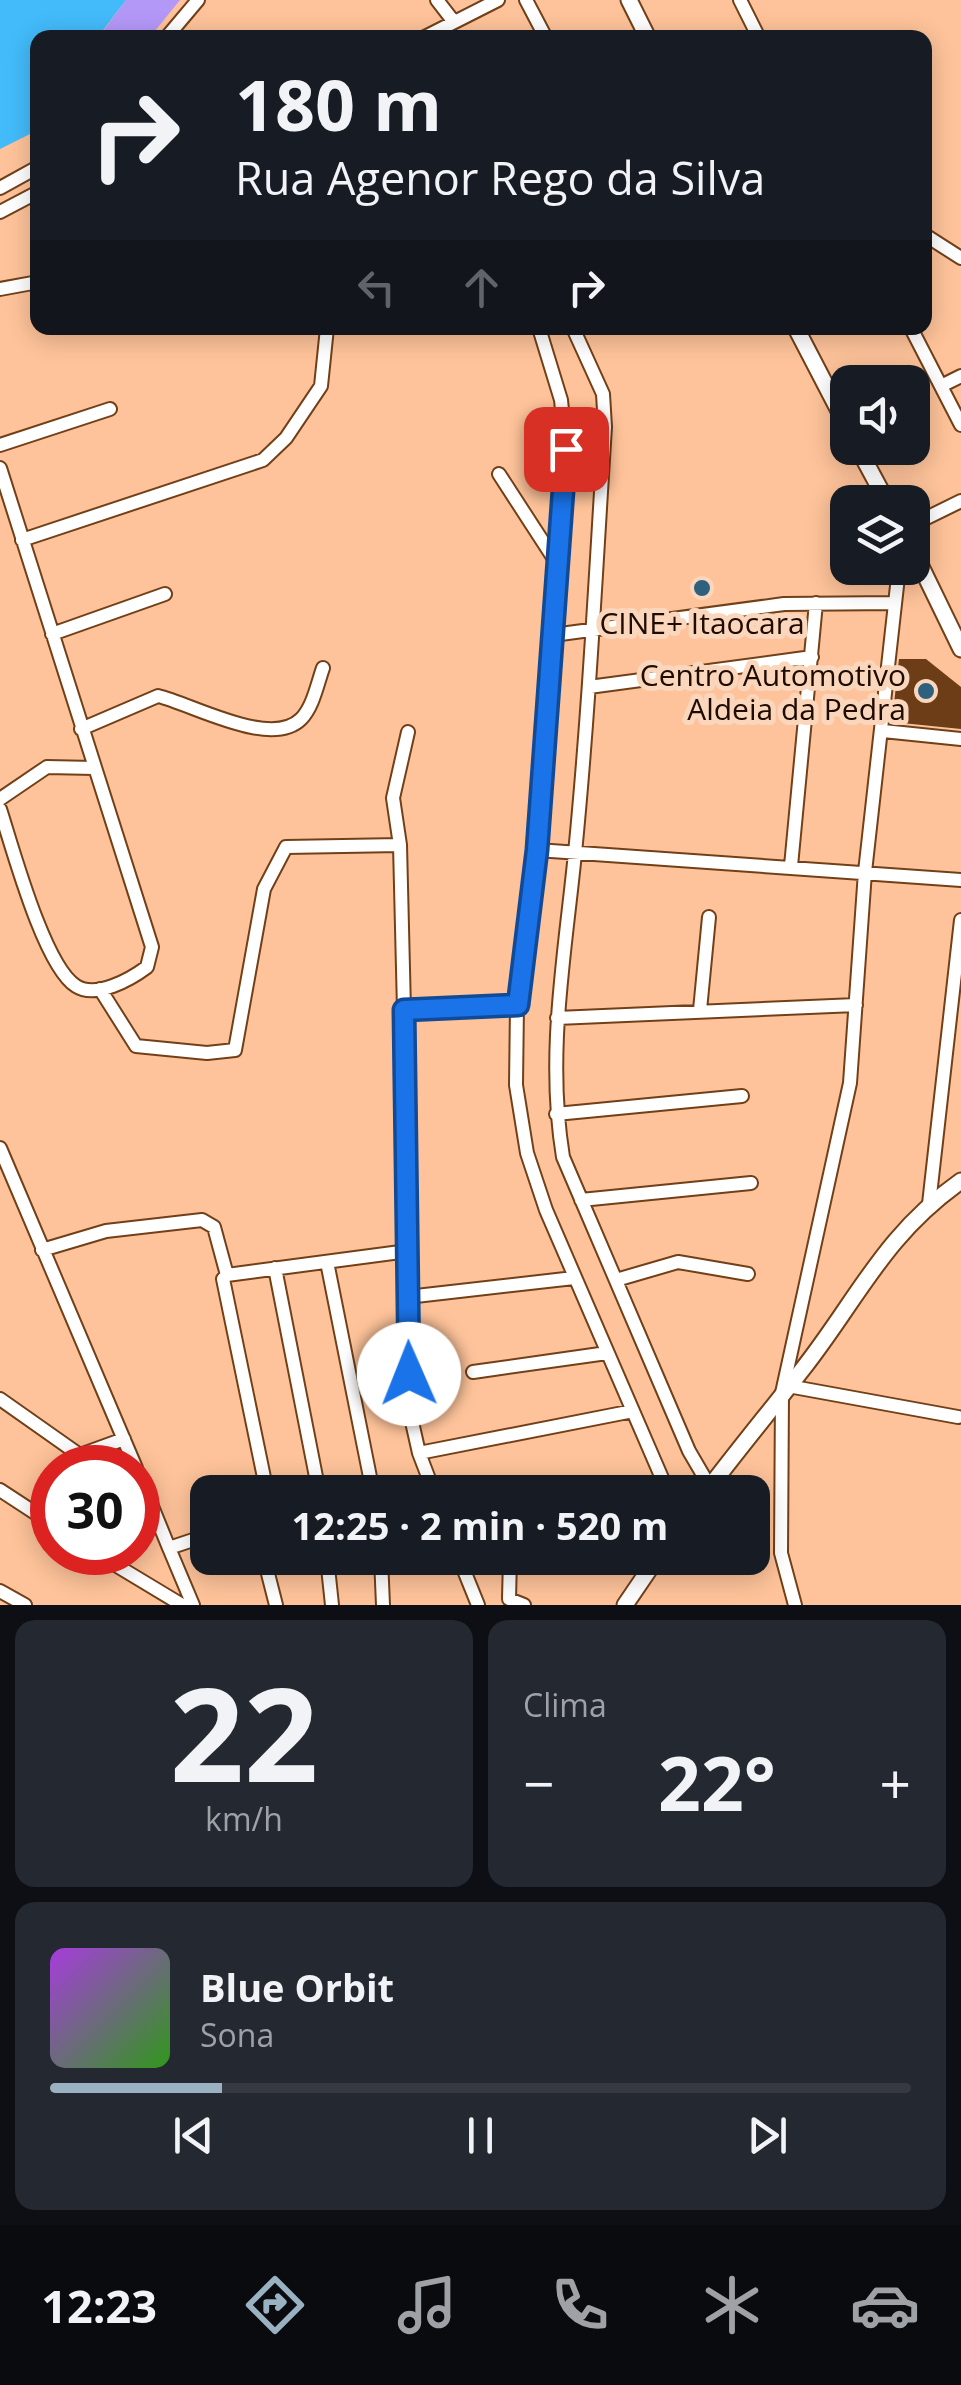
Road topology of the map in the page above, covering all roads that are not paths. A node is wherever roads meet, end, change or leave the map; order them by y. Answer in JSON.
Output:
{"nodes":[{"id":1,"x":198,"y":0,"type":"edge"},
{"id":2,"x":438,"y":0,"type":"edge"},
{"id":3,"x":498,"y":0,"type":"edge"},
{"id":4,"x":526,"y":0,"type":"edge"},
{"id":5,"x":630,"y":0,"type":"edge"},
{"id":6,"x":740,"y":0,"type":"edge"},
{"id":7,"x":454,"y":22,"type":"junction"},
{"id":8,"x":173,"y":30,"type":"edge"},
{"id":9,"x":438,"y":30,"type":"edge"},
{"id":10,"x":542,"y":30,"type":"edge"},
{"id":11,"x":644,"y":30,"type":"edge"},
{"id":12,"x":755,"y":30,"type":"edge"},
{"id":13,"x":30,"y":172,"type":"edge"},
{"id":14,"x":0,"y":188,"type":"edge"},
{"id":15,"x":30,"y":196,"type":"edge"},
{"id":16,"x":0,"y":212,"type":"edge"},
{"id":17,"x":932,"y":239,"type":"edge"},
{"id":18,"x":961,"y":258,"type":"edge"},
{"id":19,"x":30,"y":283,"type":"edge"},
{"id":20,"x":0,"y":289,"type":"edge"},
{"id":21,"x":326,"y":335,"type":"edge"},
{"id":22,"x":541,"y":335,"type":"edge"},
{"id":23,"x":577,"y":335,"type":"edge"},
{"id":24,"x":800,"y":335,"type":"edge"},
{"id":25,"x":915,"y":335,"type":"edge"},
{"id":26,"x":961,"y":376,"type":"edge"},
{"id":27,"x":941,"y":386,"type":"junction"},
{"id":28,"x":830,"y":393,"type":"edge"},
{"id":29,"x":110,"y":408,"type":"dead end"},
{"id":30,"x":961,"y":425,"type":"edge"},
{"id":31,"x":0,"y":445,"type":"edge"},
{"id":32,"x":0,"y":468,"type":"edge"},
{"id":33,"x":499,"y":474,"type":"dead end"},
{"id":34,"x":961,"y":502,"type":"edge"},
{"id":35,"x":930,"y":517,"type":"edge"},
{"id":36,"x":22,"y":540,"type":"junction"},
{"id":37,"x":558,"y":565,"type":"junction"},
{"id":38,"x":930,"y":579,"type":"edge"},
{"id":39,"x":897,"y":585,"type":"edge"},
{"id":40,"x":165,"y":594,"type":"dead end"},
{"id":41,"x":816,"y":603,"type":"junction"},
{"id":42,"x":895,"y":603,"type":"junction"},
{"id":43,"x":956,"y":624,"type":"edge"},
{"id":44,"x":593,"y":633,"type":"junction"},
{"id":45,"x":52,"y":634,"type":"junction"},
{"id":46,"x":553,"y":635,"type":"junction"},
{"id":47,"x":961,"y":649,"type":"edge"},
{"id":48,"x":812,"y":657,"type":"junction"},
{"id":49,"x":323,"y":668,"type":"dead end"},
{"id":50,"x":589,"y":688,"type":"junction"},
{"id":51,"x":82,"y":729,"type":"junction"},
{"id":52,"x":883,"y":731,"type":"junction"},
{"id":53,"x":408,"y":732,"type":"dead end"},
{"id":54,"x":961,"y":739,"type":"edge"},
{"id":55,"x":94,"y":768,"type":"junction"},
{"id":56,"x":0,"y":799,"type":"edge"},
{"id":57,"x":0,"y":809,"type":"edge"},
{"id":58,"x":400,"y":844,"type":"junction"},
{"id":59,"x":537,"y":850,"type":"junction"},
{"id":60,"x":575,"y":851,"type":"junction"},
{"id":61,"x":791,"y":866,"type":"junction"},
{"id":62,"x":864,"y":872,"type":"junction"},
{"id":63,"x":961,"y":880,"type":"edge"},
{"id":64,"x":709,"y":917,"type":"dead end"},
{"id":65,"x":961,"y":920,"type":"edge"},
{"id":66,"x":100,"y":989,"type":"junction"},
{"id":67,"x":856,"y":1004,"type":"junction"},
{"id":68,"x":518,"y":1005,"type":"junction"},
{"id":69,"x":404,"y":1010,"type":"junction"},
{"id":70,"x":700,"y":1010,"type":"junction"},
{"id":71,"x":557,"y":1018,"type":"junction"},
{"id":72,"x":742,"y":1096,"type":"dead end"},
{"id":73,"x":556,"y":1114,"type":"junction"},
{"id":74,"x":0,"y":1148,"type":"edge"},
{"id":75,"x":961,"y":1181,"type":"edge"},
{"id":76,"x":751,"y":1182,"type":"dead end"},
{"id":77,"x":581,"y":1200,"type":"junction"},
{"id":78,"x":929,"y":1204,"type":"junction"},
{"id":79,"x":42,"y":1250,"type":"junction"},
{"id":80,"x":408,"y":1251,"type":"junction"},
{"id":81,"x":328,"y":1262,"type":"junction"},
{"id":82,"x":275,"y":1268,"type":"junction"},
{"id":83,"x":228,"y":1274,"type":"junction"},
{"id":84,"x":748,"y":1274,"type":"dead end"},
{"id":85,"x":574,"y":1278,"type":"junction"},
{"id":86,"x":616,"y":1280,"type":"junction"},
{"id":87,"x":407,"y":1297,"type":"junction"},
{"id":88,"x":608,"y":1354,"type":"junction"},
{"id":89,"x":472,"y":1372,"type":"dead end"},
{"id":90,"x":785,"y":1390,"type":"junction"},
{"id":91,"x":0,"y":1399,"type":"edge"},
{"id":92,"x":633,"y":1411,"type":"junction"},
{"id":93,"x":958,"y":1418,"type":"dead end"},
{"id":94,"x":124,"y":1440,"type":"junction"},
{"id":95,"x":66,"y":1445,"type":"edge"},
{"id":96,"x":109,"y":1445,"type":"edge"},
{"id":97,"x":126,"y":1445,"type":"edge"},
{"id":98,"x":418,"y":1453,"type":"junction"},
{"id":99,"x":263,"y":1475,"type":"edge"},
{"id":100,"x":316,"y":1475,"type":"edge"},
{"id":101,"x":370,"y":1475,"type":"edge"},
{"id":102,"x":427,"y":1475,"type":"edge"},
{"id":103,"x":661,"y":1475,"type":"edge"},
{"id":104,"x":700,"y":1475,"type":"edge"},
{"id":105,"x":720,"y":1475,"type":"edge"},
{"id":106,"x":0,"y":1490,"type":"edge"},
{"id":107,"x":30,"y":1510,"type":"edge"},
{"id":108,"x":160,"y":1526,"type":"edge"},
{"id":109,"x":190,"y":1542,"type":"edge"},
{"id":110,"x":169,"y":1548,"type":"junction"},
{"id":111,"x":132,"y":1575,"type":"edge"},
{"id":112,"x":268,"y":1575,"type":"edge"},
{"id":113,"x":329,"y":1575,"type":"edge"},
{"id":114,"x":382,"y":1575,"type":"edge"},
{"id":115,"x":466,"y":1575,"type":"edge"},
{"id":116,"x":510,"y":1575,"type":"edge"},
{"id":117,"x":645,"y":1575,"type":"edge"},
{"id":118,"x":0,"y":1592,"type":"edge"},
{"id":119,"x":24,"y":1605,"type":"edge"},
{"id":120,"x":182,"y":1605,"type":"edge"},
{"id":121,"x":193,"y":1605,"type":"edge"},
{"id":122,"x":276,"y":1605,"type":"edge"},
{"id":123,"x":332,"y":1605,"type":"edge"},
{"id":124,"x":383,"y":1605,"type":"edge"},
{"id":125,"x":478,"y":1605,"type":"edge"},
{"id":126,"x":524,"y":1605,"type":"edge"},
{"id":127,"x":625,"y":1605,"type":"edge"},
{"id":128,"x":795,"y":1605,"type":"edge"}],
"edges":[{"from":1,"to":8,"type":"street"},
{"from":2,"to":7,"type":"street"},
{"from":3,"to":7,"type":"street"},
{"from":4,"to":10,"type":"street"},
{"from":5,"to":11,"type":"main road"},
{"from":6,"to":12,"type":"street"},
{"from":7,"to":9,"type":"street"},
{"from":13,"to":14,"type":"street"},
{"from":15,"to":16,"type":"street"},
{"from":17,"to":18,"type":"street"},
{"from":19,"to":20,"type":"street"},
{"from":21,"to":36,"type":"street"},
{"from":22,"to":37,"type":"street"},
{"from":23,"to":44,"type":"street"},
{"from":24,"to":28,"type":"main road"},
{"from":25,"to":27,"type":"street"},
{"from":26,"to":27,"type":"street"},
{"from":27,"to":30,"type":"street"},
{"from":29,"to":31,"type":"street"},
{"from":32,"to":36,"type":"street"},
{"from":33,"to":37,"type":"street"},
{"from":34,"to":35,"type":"street"},
{"from":36,"to":45,"type":"street"},
{"from":37,"to":46,"type":"street"},
{"from":38,"to":43,"type":"main road"},
{"from":39,"to":42,"type":"street"},
{"from":40,"to":45,"type":"street"},
{"from":41,"to":42,"type":"street"},
{"from":41,"to":44,"type":"street"},
{"from":41,"to":48,"type":"street"},
{"from":42,"to":52,"type":"street"},
{"from":43,"to":47,"type":"main road"},
{"from":44,"to":46,"type":"street"},
{"from":44,"to":50,"type":"street"},
{"from":45,"to":51,"type":"street"},
{"from":46,"to":59,"type":"street"},
{"from":48,"to":50,"type":"street"},
{"from":48,"to":61,"type":"street"},
{"from":49,"to":51,"type":"street"},
{"from":50,"to":60,"type":"street"},
{"from":51,"to":55,"type":"street"},
{"from":52,"to":54,"type":"street"},
{"from":52,"to":62,"type":"street"},
{"from":53,"to":58,"type":"street"},
{"from":55,"to":56,"type":"street"},
{"from":55,"to":66,"type":"street"},
{"from":57,"to":66,"type":"street"},
{"from":58,"to":66,"type":"street"},
{"from":58,"to":69,"type":"street"},
{"from":59,"to":60,"type":"street"},
{"from":59,"to":68,"type":"street"},
{"from":60,"to":61,"type":"street"},
{"from":60,"to":71,"type":"street"},
{"from":61,"to":62,"type":"street"},
{"from":62,"to":63,"type":"street"},
{"from":62,"to":67,"type":"street"},
{"from":64,"to":70,"type":"street"},
{"from":65,"to":78,"type":"street"},
{"from":67,"to":70,"type":"street"},
{"from":67,"to":90,"type":"street"},
{"from":68,"to":69,"type":"street"},
{"from":68,"to":85,"type":"street"},
{"from":69,"to":80,"type":"street"},
{"from":70,"to":71,"type":"street"},
{"from":71,"to":73,"type":"street"},
{"from":72,"to":73,"type":"street"},
{"from":73,"to":77,"type":"street"},
{"from":74,"to":79,"type":"street"},
{"from":75,"to":78,"type":"main road"},
{"from":76,"to":77,"type":"street"},
{"from":77,"to":86,"type":"street"},
{"from":78,"to":90,"type":"main road"},
{"from":79,"to":83,"type":"street"},
{"from":79,"to":94,"type":"street"},
{"from":80,"to":81,"type":"street"},
{"from":80,"to":87,"type":"street"},
{"from":81,"to":82,"type":"street"},
{"from":81,"to":101,"type":"street"},
{"from":82,"to":83,"type":"street"},
{"from":82,"to":100,"type":"street"},
{"from":83,"to":99,"type":"street"},
{"from":84,"to":86,"type":"street"},
{"from":85,"to":87,"type":"street"},
{"from":85,"to":88,"type":"street"},
{"from":86,"to":104,"type":"street"},
{"from":87,"to":98,"type":"street"},
{"from":88,"to":89,"type":"street"},
{"from":88,"to":92,"type":"street"},
{"from":90,"to":93,"type":"street"},
{"from":90,"to":105,"type":"main road"},
{"from":90,"to":128,"type":"street"},
{"from":91,"to":95,"type":"street"},
{"from":92,"to":98,"type":"street"},
{"from":92,"to":103,"type":"street"},
{"from":94,"to":96,"type":"street"},
{"from":94,"to":97,"type":"street"},
{"from":98,"to":102,"type":"street"},
{"from":106,"to":107,"type":"street"},
{"from":108,"to":110,"type":"street"},
{"from":109,"to":110,"type":"street"},
{"from":110,"to":121,"type":"street"},
{"from":111,"to":120,"type":"street"},
{"from":112,"to":122,"type":"street"},
{"from":113,"to":123,"type":"street"},
{"from":114,"to":124,"type":"street"},
{"from":115,"to":125,"type":"street"},
{"from":116,"to":126,"type":"street"},
{"from":117,"to":127,"type":"main road"},
{"from":118,"to":119,"type":"street"}]}
